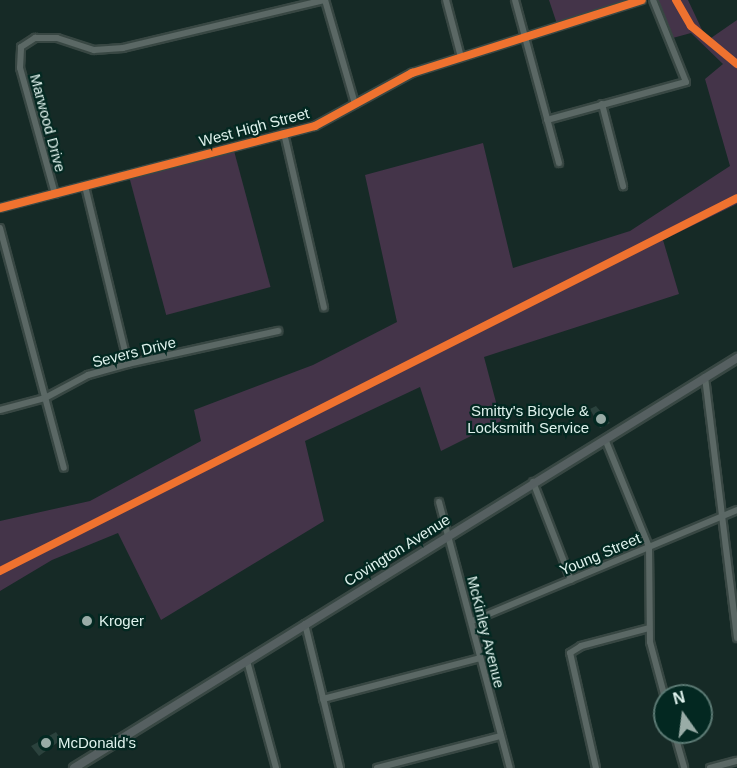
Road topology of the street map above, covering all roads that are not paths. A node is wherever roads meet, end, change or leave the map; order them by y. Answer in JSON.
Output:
{"nodes":[{"id":1,"x":325,"y":0,"type":"edge"},
{"id":2,"x":446,"y":0,"type":"edge"},
{"id":3,"x":515,"y":0,"type":"edge"},
{"id":4,"x":642,"y":0,"type":"edge"},
{"id":5,"x":653,"y":0,"type":"edge"},
{"id":6,"x":526,"y":36,"type":"junction"},
{"id":7,"x":461,"y":57,"type":"junction"},
{"id":8,"x":355,"y":104,"type":"junction"},
{"id":9,"x":602,"y":104,"type":"junction"},
{"id":10,"x":547,"y":120,"type":"junction"},
{"id":11,"x":284,"y":133,"type":"junction"},
{"id":12,"x":559,"y":163,"type":"dead end"},
{"id":13,"x":85,"y":186,"type":"junction"},
{"id":14,"x":623,"y":186,"type":"dead end"},
{"id":15,"x":55,"y":194,"type":"junction"},
{"id":16,"x":0,"y":208,"type":"edge"},
{"id":17,"x":0,"y":228,"type":"edge"},
{"id":18,"x":324,"y":307,"type":"dead end"},
{"id":19,"x":278,"y":331,"type":"dead end"},
{"id":20,"x":737,"y":358,"type":"edge"},
{"id":21,"x":128,"y":364,"type":"junction"},
{"id":22,"x":705,"y":377,"type":"junction"},
{"id":23,"x":45,"y":398,"type":"junction"},
{"id":24,"x":0,"y":410,"type":"edge"},
{"id":25,"x":605,"y":439,"type":"junction"},
{"id":26,"x":64,"y":468,"type":"dead end"},
{"id":27,"x":533,"y":482,"type":"junction"},
{"id":28,"x":439,"y":502,"type":"dead end"},
{"id":29,"x":737,"y":510,"type":"edge"},
{"id":30,"x":719,"y":517,"type":"junction"},
{"id":31,"x":448,"y":534,"type":"junction"},
{"id":32,"x":649,"y":547,"type":"junction"},
{"id":33,"x":571,"y":580,"type":"junction"},
{"id":34,"x":471,"y":621,"type":"junction"},
{"id":35,"x":304,"y":624,"type":"junction"},
{"id":36,"x":649,"y":628,"type":"junction"},
{"id":37,"x":737,"y":638,"type":"edge"},
{"id":38,"x":480,"y":658,"type":"junction"},
{"id":39,"x":247,"y":661,"type":"junction"},
{"id":40,"x":662,"y":684,"type":"edge"},
{"id":41,"x":323,"y":699,"type":"junction"},
{"id":42,"x":501,"y":736,"type":"junction"},
{"id":43,"x":677,"y":744,"type":"edge"},
{"id":44,"x":737,"y":761,"type":"edge"},
{"id":45,"x":74,"y":768,"type":"edge"},
{"id":46,"x":276,"y":768,"type":"edge"},
{"id":47,"x":340,"y":768,"type":"edge"},
{"id":48,"x":377,"y":768,"type":"edge"},
{"id":49,"x":510,"y":768,"type":"edge"},
{"id":50,"x":596,"y":768,"type":"edge"},
{"id":51,"x":684,"y":768,"type":"edge"},
{"id":52,"x":711,"y":768,"type":"edge"}],
"edges":[{"from":1,"to":8,"type":"street"},
{"from":1,"to":15,"type":"street","name":"Marwood Drive"},
{"from":2,"to":7,"type":"street"},
{"from":3,"to":6,"type":"street"},
{"from":4,"to":6,"type":"street","name":"West High Street"},
{"from":5,"to":9,"type":"street"},
{"from":6,"to":7,"type":"street","name":"West High Street"},
{"from":6,"to":10,"type":"street"},
{"from":7,"to":8,"type":"street","name":"West High Street"},
{"from":8,"to":11,"type":"street","name":"West High Street"},
{"from":9,"to":10,"type":"street"},
{"from":9,"to":14,"type":"street"},
{"from":10,"to":12,"type":"street"},
{"from":11,"to":13,"type":"street","name":"West High Street"},
{"from":11,"to":18,"type":"street"},
{"from":13,"to":15,"type":"street","name":"West High Street"},
{"from":13,"to":21,"type":"street"},
{"from":15,"to":16,"type":"street","name":"West High Street"},
{"from":17,"to":23,"type":"street"},
{"from":19,"to":21,"type":"street","name":"Severs Drive"},
{"from":20,"to":22,"type":"main road","name":"Covington Avenue"},
{"from":21,"to":23,"type":"street","name":"Severs Drive"},
{"from":22,"to":25,"type":"main road","name":"Covington Avenue"},
{"from":22,"to":30,"type":"street"},
{"from":23,"to":24,"type":"street","name":"Severs Drive"},
{"from":23,"to":26,"type":"street"},
{"from":25,"to":27,"type":"main road","name":"Covington Avenue"},
{"from":25,"to":32,"type":"street"},
{"from":27,"to":31,"type":"main road","name":"Covington Avenue"},
{"from":27,"to":33,"type":"street"},
{"from":28,"to":31,"type":"street","name":"McKinley Avenue"},
{"from":29,"to":30,"type":"street","name":"Young Street"},
{"from":30,"to":32,"type":"street","name":"Young Street"},
{"from":30,"to":37,"type":"street"},
{"from":31,"to":34,"type":"street","name":"McKinley Avenue"},
{"from":31,"to":35,"type":"main road","name":"Covington Avenue"},
{"from":32,"to":33,"type":"street","name":"Young Street"},
{"from":32,"to":36,"type":"street"},
{"from":33,"to":34,"type":"street","name":"Young Street"},
{"from":34,"to":38,"type":"street","name":"McKinley Avenue"},
{"from":35,"to":39,"type":"main road","name":"Covington Avenue"},
{"from":35,"to":41,"type":"street"},
{"from":36,"to":40,"type":"street"},
{"from":36,"to":50,"type":"street"},
{"from":38,"to":41,"type":"street"},
{"from":38,"to":42,"type":"street","name":"McKinley Avenue"},
{"from":39,"to":45,"type":"main road","name":"Covington Avenue"},
{"from":39,"to":46,"type":"street"},
{"from":41,"to":47,"type":"street"},
{"from":42,"to":48,"type":"street"},
{"from":42,"to":49,"type":"street","name":"McKinley Avenue"},
{"from":43,"to":51,"type":"street"},
{"from":44,"to":52,"type":"street"}]}
